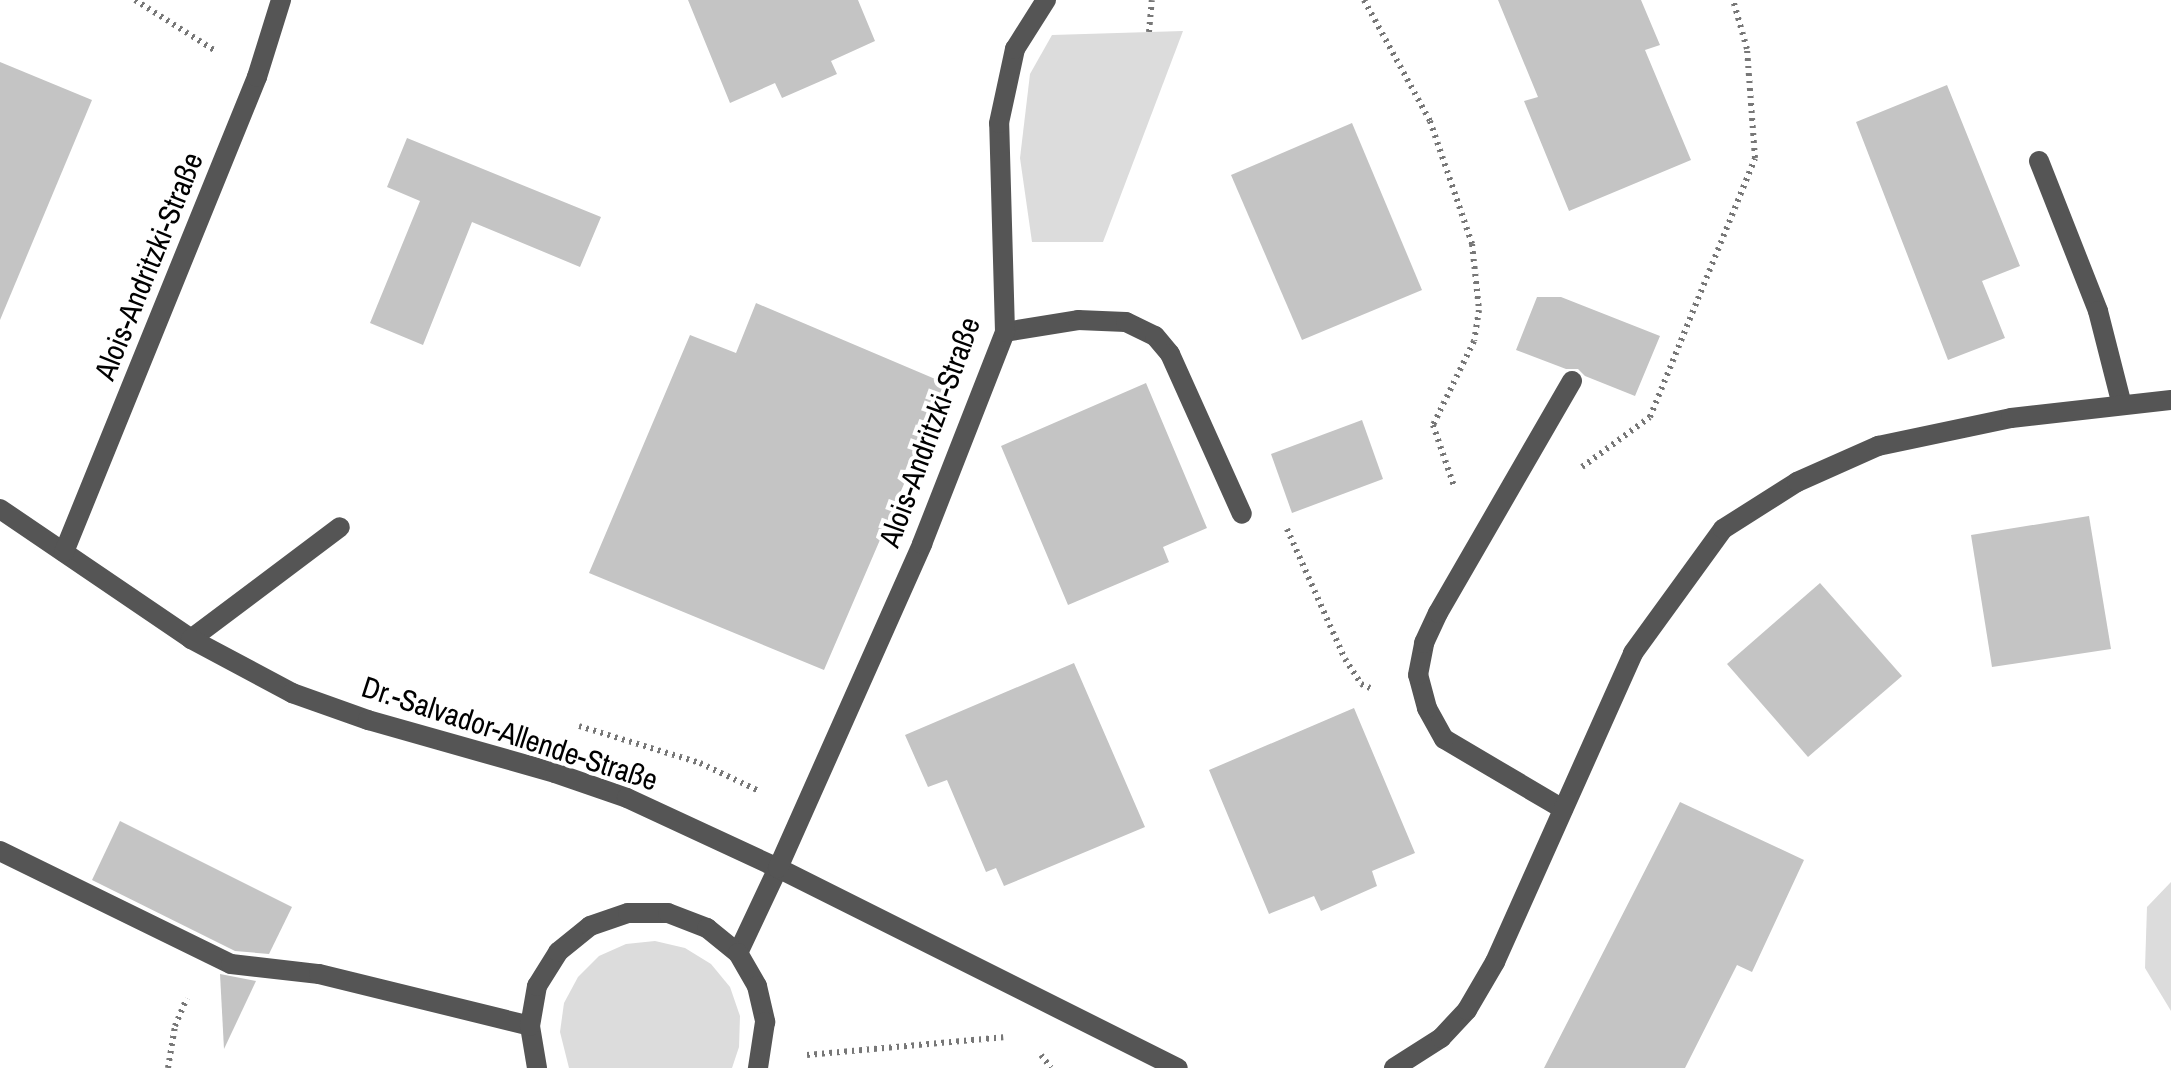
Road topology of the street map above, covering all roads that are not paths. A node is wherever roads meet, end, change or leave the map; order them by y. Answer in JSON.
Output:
{"nodes":[{"id":1,"x":281,"y":0,"type":"edge"},
{"id":2,"x":1046,"y":0,"type":"edge"},
{"id":3,"x":2040,"y":161,"type":"dead end"},
{"id":4,"x":1004,"y":332,"type":"junction"},
{"id":5,"x":1572,"y":381,"type":"dead end"},
{"id":6,"x":2171,"y":400,"type":"edge"},
{"id":7,"x":2122,"y":405,"type":"junction"},
{"id":8,"x":0,"y":508,"type":"edge"},
{"id":9,"x":1242,"y":514,"type":"dead end"},
{"id":10,"x":340,"y":527,"type":"dead end"},
{"id":11,"x":64,"y":552,"type":"junction"},
{"id":12,"x":191,"y":638,"type":"junction"},
{"id":13,"x":1563,"y":809,"type":"junction"},
{"id":14,"x":0,"y":851,"type":"edge"},
{"id":15,"x":778,"y":868,"type":"junction"},
{"id":16,"x":738,"y":953,"type":"junction"},
{"id":17,"x":530,"y":1026,"type":"junction"},
{"id":18,"x":760,"y":1064,"type":"edge"},
{"id":19,"x":1409,"y":1065,"type":"edge"},
{"id":20,"x":538,"y":1068,"type":"edge"},
{"id":21,"x":1178,"y":1068,"type":"edge"}],
"edges":[{"from":1,"to":11,"type":"street","name":"Alois-Andritzki-Straße"},
{"from":2,"to":4,"type":"street","name":"Alois-Andritzki-Straße"},
{"from":3,"to":7,"type":"street"},
{"from":4,"to":9,"type":"street"},
{"from":4,"to":15,"type":"street","name":"Alois-Andritzki-Straße"},
{"from":5,"to":13,"type":"street"},
{"from":6,"to":7,"type":"street"},
{"from":7,"to":13,"type":"street"},
{"from":8,"to":11,"type":"street","name":"Dr.-Salvador-Allende-Straße"},
{"from":10,"to":12,"type":"street"},
{"from":11,"to":12,"type":"street","name":"Dr.-Salvador-Allende-Straße"},
{"from":12,"to":15,"type":"street","name":"Dr.-Salvador-Allende-Straße"},
{"from":13,"to":19,"type":"street"},
{"from":14,"to":17,"type":"street"},
{"from":15,"to":16,"type":"street","name":"Alois-Andritzki-Straße"},
{"from":15,"to":21,"type":"street","name":"Dr.-Salvador-Allende-Straße"},
{"from":16,"to":17,"type":"street"},
{"from":16,"to":18,"type":"street"},
{"from":17,"to":20,"type":"street"}]}
